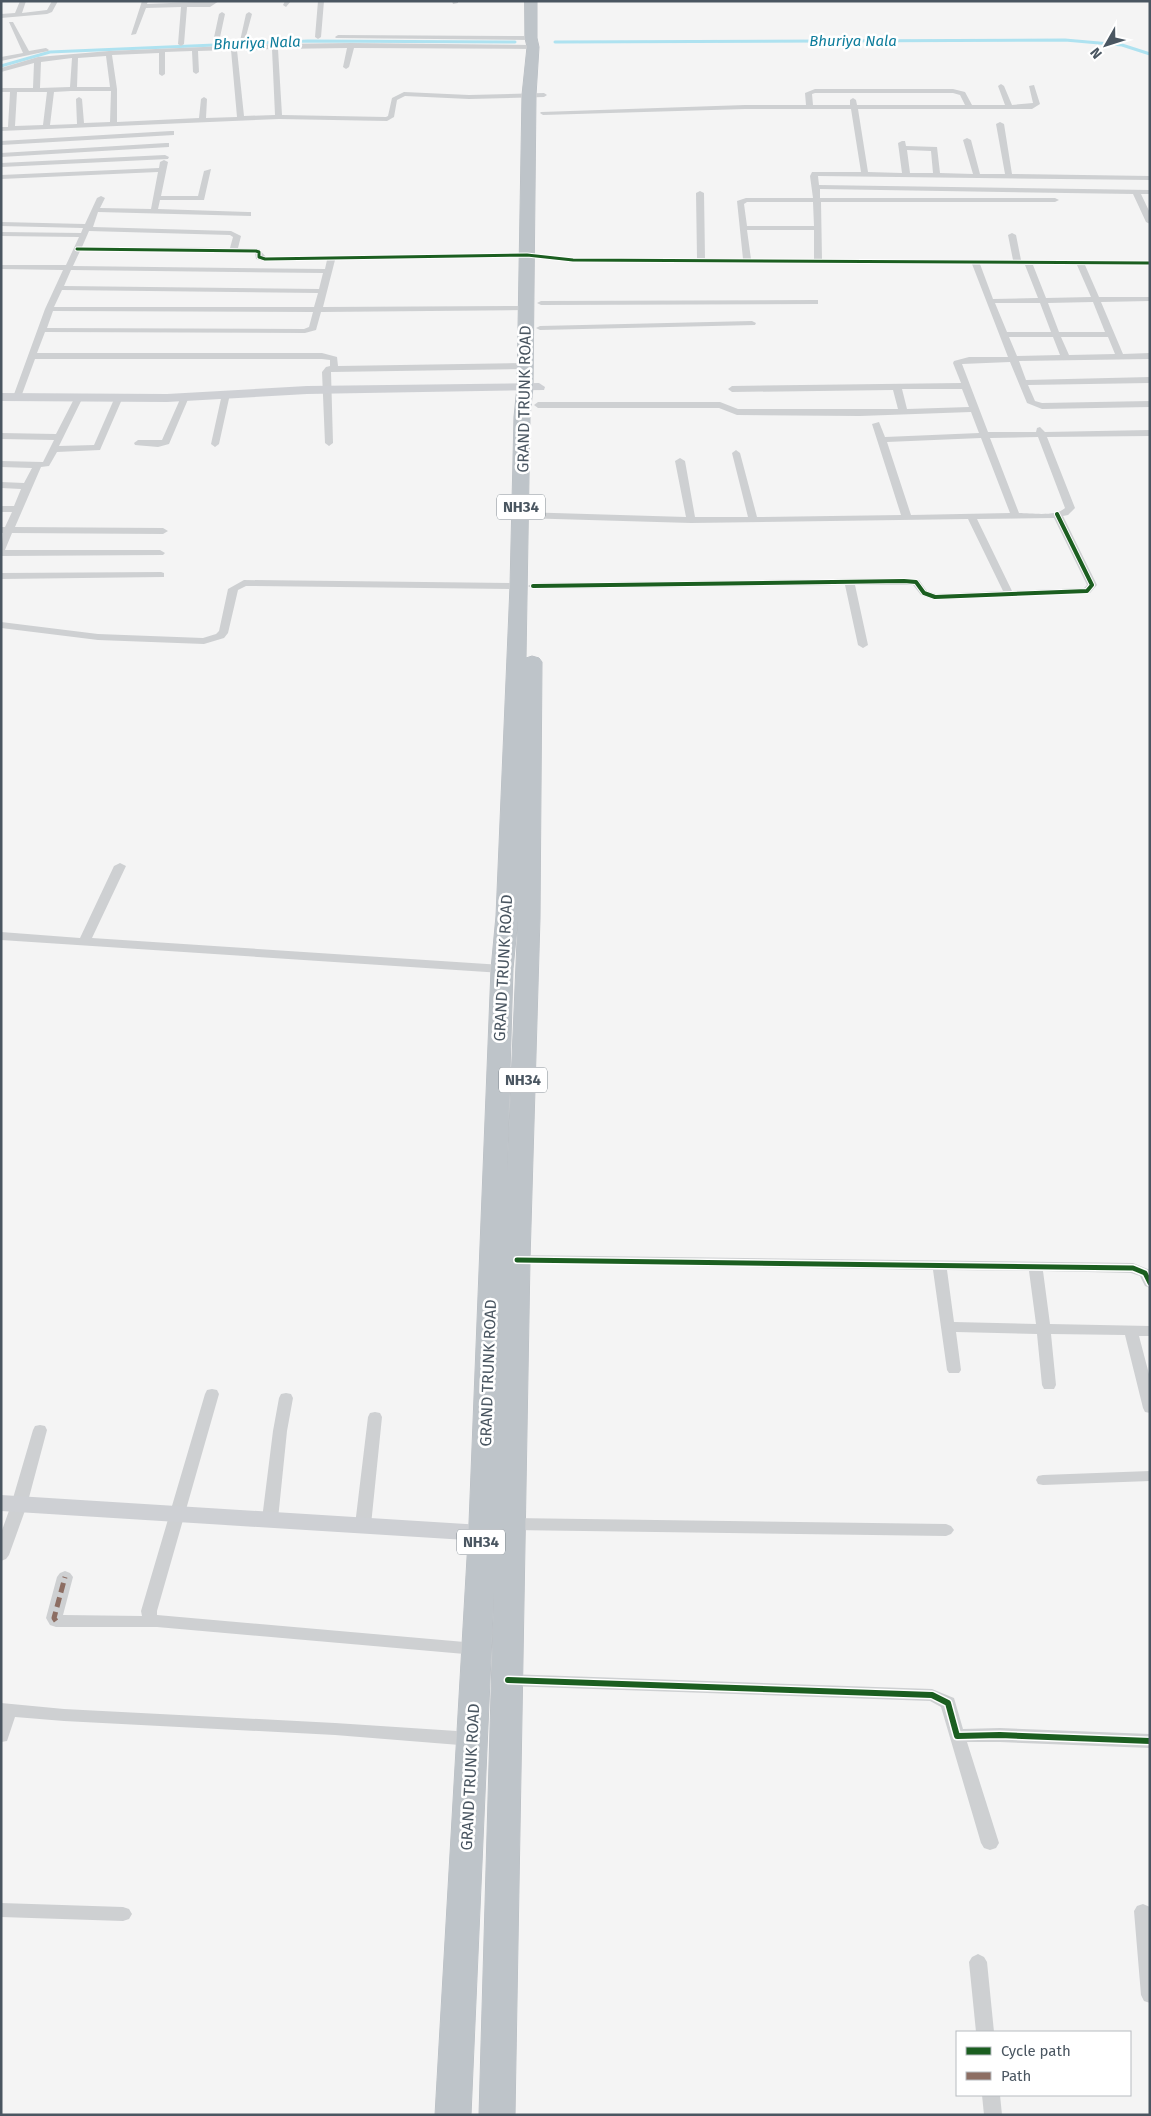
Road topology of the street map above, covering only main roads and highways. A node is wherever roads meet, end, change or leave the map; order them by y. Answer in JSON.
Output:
{"nodes":[{"id":1,"x":531,"y":1,"type":"edge"},
{"id":2,"x":533,"y":306,"type":"junction"},
{"id":3,"x":534,"y":393,"type":"junction"},
{"id":4,"x":526,"y":593,"type":"junction"},
{"id":5,"x":452,"y":2115,"type":"edge"},
{"id":6,"x":497,"y":2115,"type":"edge"}],
"edges":[{"from":1,"to":2,"type":"highway","name":"GRAND TRUNK ROAD","number":"NH34"},
{"from":2,"to":3,"type":"highway","name":"GRAND TRUNK ROAD","number":"NH34"},
{"from":2,"to":3,"type":"highway","name":"GRAND TRUNK ROAD","number":"NH34"},
{"from":3,"to":4,"type":"highway","name":"GRAND TRUNK ROAD","number":"NH34"},
{"from":4,"to":5,"type":"highway","name":"GRAND TRUNK ROAD","number":"NH34"},
{"from":4,"to":6,"type":"highway","name":"GRAND TRUNK ROAD","number":"NH34"}]}
